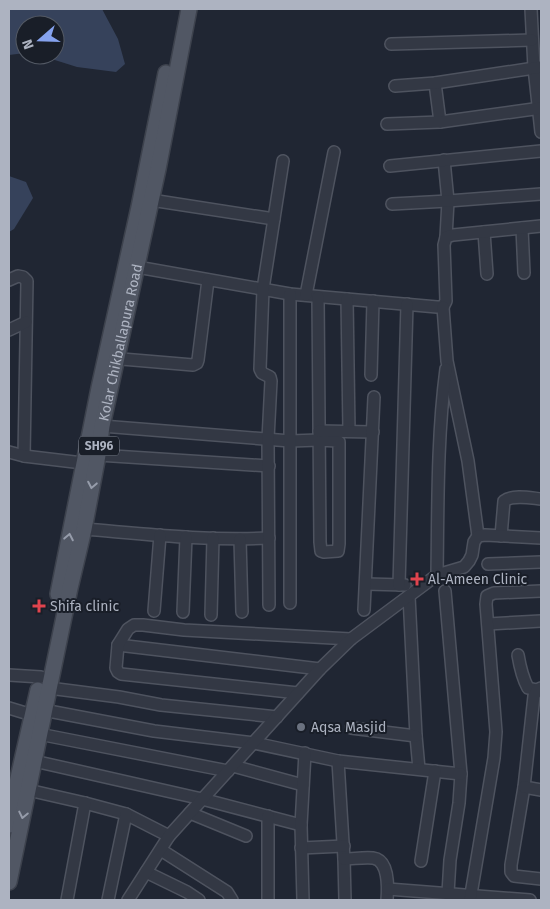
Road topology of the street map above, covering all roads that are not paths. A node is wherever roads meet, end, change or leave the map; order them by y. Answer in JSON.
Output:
{"nodes":[{"id":1,"x":179,"y":9,"type":"edge"},
{"id":2,"x":189,"y":9,"type":"edge"},
{"id":3,"x":531,"y":9,"type":"edge"},
{"id":4,"x":537,"y":26,"type":"edge"},
{"id":5,"x":532,"y":40,"type":"junction"},
{"id":6,"x":391,"y":44,"type":"dead end"},
{"id":7,"x":538,"y":68,"type":"edge"},
{"id":8,"x":435,"y":83,"type":"junction"},
{"id":9,"x":396,"y":86,"type":"dead end"},
{"id":10,"x":540,"y":108,"type":"edge"},
{"id":11,"x":440,"y":122,"type":"junction"},
{"id":12,"x":387,"y":124,"type":"dead end"},
{"id":13,"x":541,"y":132,"type":"edge"},
{"id":14,"x":541,"y":151,"type":"edge"},
{"id":15,"x":334,"y":152,"type":"dead end"},
{"id":16,"x":444,"y":160,"type":"junction"},
{"id":17,"x":283,"y":162,"type":"dead end"},
{"id":18,"x":390,"y":166,"type":"dead end"},
{"id":19,"x":541,"y":194,"type":"edge"},
{"id":20,"x":151,"y":200,"type":"junction"},
{"id":21,"x":448,"y":201,"type":"junction"},
{"id":22,"x":392,"y":204,"type":"dead end"},
{"id":23,"x":274,"y":219,"type":"junction"},
{"id":24,"x":541,"y":226,"type":"edge"},
{"id":25,"x":522,"y":228,"type":"junction"},
{"id":26,"x":484,"y":232,"type":"junction"},
{"id":27,"x":446,"y":237,"type":"junction"},
{"id":28,"x":137,"y":267,"type":"junction"},
{"id":29,"x":524,"y":273,"type":"dead end"},
{"id":30,"x":487,"y":274,"type":"dead end"},
{"id":31,"x":9,"y":280,"type":"edge"},
{"id":32,"x":208,"y":280,"type":"junction"},
{"id":33,"x":263,"y":289,"type":"junction"},
{"id":34,"x":290,"y":294,"type":"junction"},
{"id":35,"x":306,"y":295,"type":"junction"},
{"id":36,"x":318,"y":296,"type":"junction"},
{"id":37,"x":347,"y":299,"type":"junction"},
{"id":38,"x":373,"y":301,"type":"junction"},
{"id":39,"x":407,"y":304,"type":"junction"},
{"id":40,"x":443,"y":307,"type":"junction"},
{"id":41,"x":26,"y":322,"type":"junction"},
{"id":42,"x":9,"y":330,"type":"edge"},
{"id":43,"x":112,"y":358,"type":"junction"},
{"id":44,"x":447,"y":361,"type":"junction"},
{"id":45,"x":371,"y":375,"type":"dead end"},
{"id":46,"x":374,"y":397,"type":"dead end"},
{"id":47,"x":102,"y":426,"type":"junction"},
{"id":48,"x":349,"y":431,"type":"junction"},
{"id":49,"x":373,"y":432,"type":"junction"},
{"id":50,"x":319,"y":435,"type":"junction"},
{"id":51,"x":268,"y":439,"type":"junction"},
{"id":52,"x":290,"y":441,"type":"junction"},
{"id":53,"x":9,"y":452,"type":"edge"},
{"id":54,"x":24,"y":456,"type":"junction"},
{"id":55,"x":93,"y":461,"type":"junction"},
{"id":56,"x":269,"y":466,"type":"junction"},
{"id":57,"x":541,"y":499,"type":"edge"},
{"id":58,"x":84,"y":528,"type":"junction"},
{"id":59,"x":160,"y":535,"type":"junction"},
{"id":60,"x":478,"y":536,"type":"junction"},
{"id":61,"x":501,"y":536,"type":"junction"},
{"id":62,"x":186,"y":537,"type":"junction"},
{"id":63,"x":213,"y":538,"type":"junction"},
{"id":64,"x":269,"y":538,"type":"junction"},
{"id":65,"x":541,"y":538,"type":"edge"},
{"id":66,"x":240,"y":539,"type":"junction"},
{"id":67,"x":541,"y":562,"type":"edge"},
{"id":68,"x":488,"y":564,"type":"dead end"},
{"id":69,"x":436,"y":575,"type":"junction"},
{"id":70,"x":366,"y":584,"type":"junction"},
{"id":71,"x":399,"y":585,"type":"junction"},
{"id":72,"x":422,"y":586,"type":"junction"},
{"id":73,"x":445,"y":591,"type":"dead end"},
{"id":74,"x":541,"y":591,"type":"edge"},
{"id":75,"x":409,"y":596,"type":"junction"},
{"id":76,"x":290,"y":603,"type":"dead end"},
{"id":77,"x":270,"y":605,"type":"dead end"},
{"id":78,"x":364,"y":610,"type":"dead end"},
{"id":79,"x":154,"y":611,"type":"dead end"},
{"id":80,"x":183,"y":612,"type":"dead end"},
{"id":81,"x":242,"y":612,"type":"dead end"},
{"id":82,"x":211,"y":615,"type":"dead end"},
{"id":83,"x":541,"y":621,"type":"edge"},
{"id":84,"x":488,"y":624,"type":"junction"},
{"id":85,"x":351,"y":639,"type":"junction"},
{"id":86,"x":118,"y":645,"type":"junction"},
{"id":87,"x":518,"y":655,"type":"dead end"},
{"id":88,"x":320,"y":669,"type":"junction"},
{"id":89,"x":9,"y":675,"type":"edge"},
{"id":90,"x":45,"y":682,"type":"junction"},
{"id":91,"x":539,"y":689,"type":"edge"},
{"id":92,"x":298,"y":693,"type":"junction"},
{"id":93,"x":9,"y":708,"type":"edge"},
{"id":94,"x":37,"y":711,"type":"junction"},
{"id":95,"x":277,"y":717,"type":"junction"},
{"id":96,"x":351,"y":728,"type":"dead end"},
{"id":97,"x":40,"y":734,"type":"junction"},
{"id":98,"x":416,"y":736,"type":"junction"},
{"id":99,"x":254,"y":743,"type":"junction"},
{"id":100,"x":305,"y":754,"type":"junction"},
{"id":101,"x":34,"y":760,"type":"junction"},
{"id":102,"x":338,"y":760,"type":"junction"},
{"id":103,"x":231,"y":768,"type":"junction"},
{"id":104,"x":419,"y":769,"type":"junction"},
{"id":105,"x":435,"y":771,"type":"junction"},
{"id":106,"x":461,"y":774,"type":"junction"},
{"id":107,"x":14,"y":776,"type":"edge"},
{"id":108,"x":303,"y":785,"type":"junction"},
{"id":109,"x":524,"y":787,"type":"junction"},
{"id":110,"x":28,"y":790,"type":"junction"},
{"id":111,"x":541,"y":790,"type":"edge"},
{"id":112,"x":202,"y":799,"type":"junction"},
{"id":113,"x":86,"y":803,"type":"junction"},
{"id":114,"x":10,"y":809,"type":"edge"},
{"id":115,"x":190,"y":813,"type":"junction"},
{"id":116,"x":126,"y":814,"type":"junction"},
{"id":117,"x":268,"y":816,"type":"junction"},
{"id":118,"x":9,"y":825,"type":"edge"},
{"id":119,"x":300,"y":825,"type":"junction"},
{"id":120,"x":169,"y":836,"type":"junction"},
{"id":121,"x":246,"y":836,"type":"dead end"},
{"id":122,"x":344,"y":846,"type":"junction"},
{"id":123,"x":301,"y":848,"type":"junction"},
{"id":124,"x":160,"y":850,"type":"junction"},
{"id":125,"x":344,"y":859,"type":"junction"},
{"id":126,"x":421,"y":861,"type":"dead end"},
{"id":127,"x":11,"y":863,"type":"edge"},
{"id":128,"x":146,"y":872,"type":"junction"},
{"id":129,"x":541,"y":879,"type":"edge"},
{"id":130,"x":9,"y":882,"type":"edge"},
{"id":131,"x":448,"y":894,"type":"junction"},
{"id":132,"x":387,"y":895,"type":"edge"},
{"id":133,"x":471,"y":898,"type":"edge"},
{"id":134,"x":131,"y":899,"type":"edge"},
{"id":135,"x":67,"y":900,"type":"edge"},
{"id":136,"x":108,"y":900,"type":"edge"},
{"id":137,"x":199,"y":900,"type":"edge"},
{"id":138,"x":232,"y":900,"type":"edge"},
{"id":139,"x":268,"y":900,"type":"edge"},
{"id":140,"x":303,"y":900,"type":"edge"},
{"id":141,"x":345,"y":900,"type":"edge"},
{"id":142,"x":530,"y":900,"type":"edge"}],
"edges":[{"from":1,"to":43,"type":"main road","name":"Kolar Chikballapura Road","number":"SH96"},
{"from":2,"to":20,"type":"main road","name":"Kolar Chikballapura Road","number":"SH96"},
{"from":3,"to":4,"type":"street"},
{"from":4,"to":5,"type":"street"},
{"from":5,"to":6,"type":"street"},
{"from":5,"to":7,"type":"street"},
{"from":7,"to":8,"type":"street"},
{"from":7,"to":10,"type":"street"},
{"from":8,"to":9,"type":"street"},
{"from":8,"to":11,"type":"street"},
{"from":10,"to":11,"type":"street"},
{"from":10,"to":13,"type":"street"},
{"from":11,"to":12,"type":"street"},
{"from":14,"to":16,"type":"street"},
{"from":15,"to":35,"type":"street"},
{"from":16,"to":18,"type":"street"},
{"from":16,"to":21,"type":"street"},
{"from":17,"to":23,"type":"street"},
{"from":19,"to":21,"type":"street"},
{"from":20,"to":23,"type":"street"},
{"from":20,"to":28,"type":"main road","name":"Kolar Chikballapura Road","number":"SH96"},
{"from":21,"to":22,"type":"street"},
{"from":21,"to":27,"type":"street"},
{"from":23,"to":33,"type":"street"},
{"from":24,"to":25,"type":"street"},
{"from":25,"to":26,"type":"street"},
{"from":25,"to":29,"type":"street"},
{"from":26,"to":27,"type":"street"},
{"from":26,"to":30,"type":"street"},
{"from":27,"to":40,"type":"street"},
{"from":28,"to":32,"type":"street"},
{"from":28,"to":43,"type":"main road","name":"Kolar Chikballapura Road","number":"SH96"},
{"from":31,"to":41,"type":"street"},
{"from":32,"to":33,"type":"street"},
{"from":32,"to":43,"type":"street"},
{"from":33,"to":34,"type":"street"},
{"from":33,"to":51,"type":"street"},
{"from":34,"to":35,"type":"street"},
{"from":34,"to":52,"type":"street"},
{"from":35,"to":36,"type":"street"},
{"from":36,"to":37,"type":"street"},
{"from":36,"to":50,"type":"street"},
{"from":37,"to":38,"type":"street"},
{"from":37,"to":48,"type":"street"},
{"from":38,"to":39,"type":"street"},
{"from":38,"to":45,"type":"street"},
{"from":39,"to":40,"type":"street"},
{"from":39,"to":71,"type":"street"},
{"from":40,"to":44,"type":"street"},
{"from":41,"to":42,"type":"street"},
{"from":41,"to":54,"type":"street"},
{"from":43,"to":47,"type":"main road","name":"Kolar Chikballapura Road","number":"SH96"},
{"from":43,"to":55,"type":"main road","name":"Kolar Chikballapura Road","number":"SH96"},
{"from":44,"to":60,"type":"street"},
{"from":44,"to":69,"type":"street"},
{"from":46,"to":49,"type":"street"},
{"from":47,"to":51,"type":"street"},
{"from":47,"to":55,"type":"main road","name":"Kolar Chikballapura Road","number":"SH96"},
{"from":48,"to":49,"type":"street"},
{"from":48,"to":50,"type":"street"},
{"from":49,"to":70,"type":"street"},
{"from":50,"to":50,"type":"street"},
{"from":50,"to":52,"type":"street"},
{"from":51,"to":52,"type":"street"},
{"from":51,"to":56,"type":"street"},
{"from":52,"to":76,"type":"street"},
{"from":53,"to":54,"type":"street"},
{"from":54,"to":55,"type":"street"},
{"from":55,"to":56,"type":"street"},
{"from":55,"to":58,"type":"main road","name":"Kolar Chikballapura Road","number":"SH96","one_way":true},
{"from":90,"to":55,"type":"main road","name":"Kolar Chikballapura Road","number":"SH96","one_way":true},
{"from":56,"to":64,"type":"street"},
{"from":57,"to":61,"type":"street"},
{"from":58,"to":59,"type":"street"},
{"from":58,"to":90,"type":"main road","name":"Kolar Chikballapura Road","number":"SH96"},
{"from":59,"to":62,"type":"street"},
{"from":59,"to":79,"type":"street"},
{"from":60,"to":61,"type":"street"},
{"from":60,"to":69,"type":"street"},
{"from":61,"to":65,"type":"street"},
{"from":62,"to":63,"type":"street"},
{"from":62,"to":80,"type":"street"},
{"from":63,"to":66,"type":"street"},
{"from":63,"to":82,"type":"street"},
{"from":64,"to":66,"type":"street"},
{"from":64,"to":77,"type":"street"},
{"from":66,"to":81,"type":"street"},
{"from":67,"to":68,"type":"street"},
{"from":69,"to":72,"type":"street"},
{"from":70,"to":71,"type":"street"},
{"from":70,"to":78,"type":"street"},
{"from":71,"to":72,"type":"street"},
{"from":72,"to":75,"type":"street"},
{"from":73,"to":106,"type":"street"},
{"from":74,"to":84,"type":"street"},
{"from":75,"to":85,"type":"street"},
{"from":75,"to":98,"type":"street"},
{"from":83,"to":84,"type":"street"},
{"from":84,"to":133,"type":"street"},
{"from":85,"to":86,"type":"street"},
{"from":85,"to":88,"type":"street"},
{"from":86,"to":88,"type":"street"},
{"from":86,"to":92,"type":"street"},
{"from":87,"to":91,"type":"street"},
{"from":88,"to":92,"type":"street"},
{"from":89,"to":90,"type":"street"},
{"from":90,"to":94,"type":"main road","name":"Kolar Chikballapura Road","number":"SH96"},
{"from":90,"to":95,"type":"street"},
{"from":91,"to":109,"type":"street"},
{"from":92,"to":95,"type":"street"},
{"from":93,"to":94,"type":"street"},
{"from":94,"to":97,"type":"main road","name":"Kolar Chikballapura Road","number":"SH96"},
{"from":94,"to":99,"type":"street"},
{"from":94,"to":107,"type":"main road","name":"Kolar Chikballapura Road","number":"SH96"},
{"from":95,"to":99,"type":"street"},
{"from":96,"to":98,"type":"street"},
{"from":97,"to":101,"type":"main road","name":"Kolar Chikballapura Road","number":"SH96"},
{"from":97,"to":103,"type":"street"},
{"from":98,"to":104,"type":"street"},
{"from":99,"to":100,"type":"street"},
{"from":99,"to":103,"type":"street"},
{"from":100,"to":102,"type":"street"},
{"from":100,"to":108,"type":"street"},
{"from":101,"to":110,"type":"main road","name":"Kolar Chikballapura Road","number":"SH96"},
{"from":101,"to":112,"type":"street"},
{"from":102,"to":104,"type":"street"},
{"from":102,"to":122,"type":"street"},
{"from":103,"to":108,"type":"street"},
{"from":103,"to":112,"type":"street"},
{"from":104,"to":105,"type":"street"},
{"from":105,"to":106,"type":"street"},
{"from":105,"to":126,"type":"street"},
{"from":106,"to":131,"type":"street"},
{"from":107,"to":114,"type":"main road","name":"Kolar Chikballapura Road","number":"SH96"},
{"from":108,"to":119,"type":"street"},
{"from":109,"to":111,"type":"street"},
{"from":109,"to":129,"type":"street"},
{"from":110,"to":113,"type":"street"},
{"from":110,"to":127,"type":"main road","name":"Kolar Chikballapura Road","number":"SH96","one_way":true},
{"from":112,"to":115,"type":"street"},
{"from":112,"to":117,"type":"street"},
{"from":113,"to":116,"type":"street"},
{"from":113,"to":135,"type":"street"},
{"from":114,"to":118,"type":"main road","name":"Kolar Chikballapura Road","number":"SH96"},
{"from":115,"to":120,"type":"street"},
{"from":115,"to":121,"type":"street"},
{"from":116,"to":120,"type":"street"},
{"from":116,"to":136,"type":"street"},
{"from":117,"to":119,"type":"street"},
{"from":117,"to":139,"type":"street"},
{"from":119,"to":123,"type":"street"},
{"from":120,"to":124,"type":"street"},
{"from":122,"to":123,"type":"street"},
{"from":122,"to":125,"type":"street"},
{"from":123,"to":140,"type":"street"},
{"from":124,"to":128,"type":"street"},
{"from":124,"to":138,"type":"street"},
{"from":125,"to":132,"type":"street"},
{"from":125,"to":141,"type":"street"},
{"from":127,"to":130,"type":"main road","name":"Kolar Chikballapura Road","number":"SH96"},
{"from":128,"to":134,"type":"street"},
{"from":128,"to":137,"type":"street"},
{"from":131,"to":132,"type":"street"},
{"from":131,"to":133,"type":"street"},
{"from":133,"to":142,"type":"street"}]}
